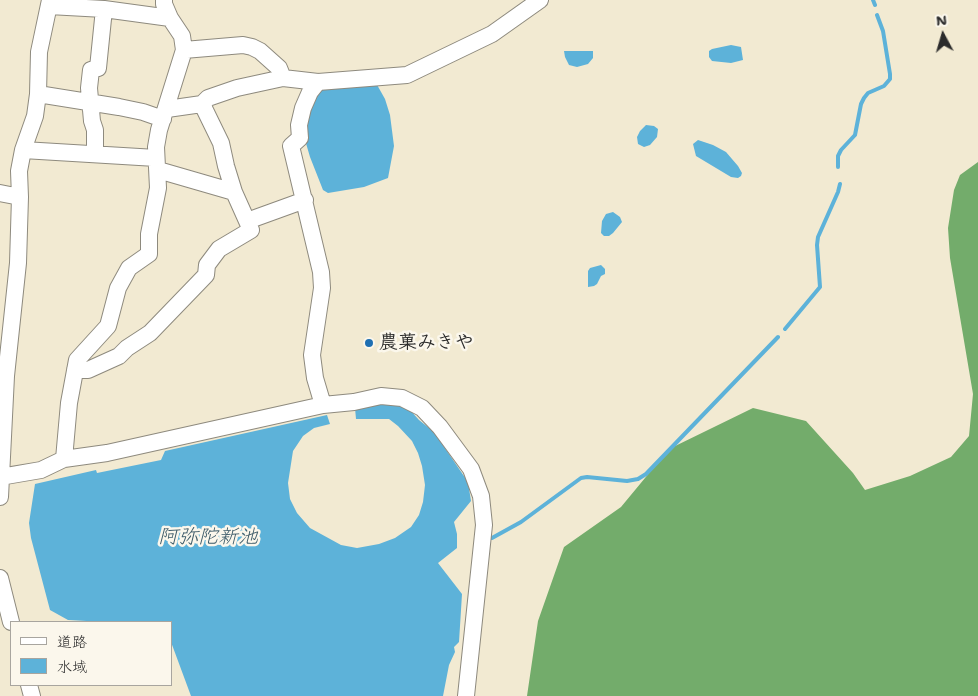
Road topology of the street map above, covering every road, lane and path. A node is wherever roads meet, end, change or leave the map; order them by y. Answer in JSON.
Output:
{"nodes":[{"id":1,"x":164,"y":0,"type":"edge"},
{"id":2,"x":540,"y":0,"type":"edge"},
{"id":3,"x":50,"y":3,"type":"edge"},
{"id":4,"x":104,"y":10,"type":"junction"},
{"id":5,"x":170,"y":18,"type":"junction"},
{"id":6,"x":184,"y":50,"type":"junction"},
{"id":7,"x":283,"y":78,"type":"junction"},
{"id":8,"x":318,"y":82,"type":"junction"},
{"id":9,"x":38,"y":94,"type":"junction"},
{"id":10,"x":90,"y":102,"type":"junction"},
{"id":11,"x":202,"y":104,"type":"junction"},
{"id":12,"x":165,"y":114,"type":"junction"},
{"id":13,"x":23,"y":150,"type":"junction"},
{"id":14,"x":95,"y":153,"type":"junction"},
{"id":15,"x":157,"y":164,"type":"junction"},
{"id":16,"x":234,"y":192,"type":"junction"},
{"id":17,"x":0,"y":193,"type":"edge"},
{"id":18,"x":20,"y":197,"type":"junction"},
{"id":19,"x":305,"y":200,"type":"junction"},
{"id":20,"x":247,"y":221,"type":"junction"},
{"id":21,"x":75,"y":370,"type":"junction"},
{"id":22,"x":323,"y":405,"type":"junction"},
{"id":23,"x":64,"y":459,"type":"junction"},
{"id":24,"x":1,"y":477,"type":"edge"},
{"id":25,"x":0,"y":497,"type":"edge"},
{"id":26,"x":0,"y":578,"type":"edge"},
{"id":27,"x":11,"y":621,"type":"edge"},
{"id":28,"x":466,"y":696,"type":"edge"}],
"edges":[{"from":1,"to":5,"type":"street"},
{"from":2,"to":8,"type":"street"},
{"from":3,"to":4,"type":"street"},
{"from":3,"to":9,"type":"street"},
{"from":4,"to":5,"type":"street"},
{"from":4,"to":10,"type":"street"},
{"from":5,"to":6,"type":"street"},
{"from":6,"to":7,"type":"street"},
{"from":6,"to":12,"type":"street"},
{"from":7,"to":8,"type":"street"},
{"from":7,"to":11,"type":"street"},
{"from":8,"to":19,"type":"street"},
{"from":9,"to":10,"type":"street"},
{"from":9,"to":13,"type":"street"},
{"from":10,"to":12,"type":"street"},
{"from":10,"to":14,"type":"street"},
{"from":11,"to":12,"type":"street"},
{"from":11,"to":16,"type":"street"},
{"from":12,"to":15,"type":"street"},
{"from":13,"to":14,"type":"street"},
{"from":13,"to":18,"type":"street"},
{"from":14,"to":15,"type":"street"},
{"from":15,"to":16,"type":"street"},
{"from":15,"to":21,"type":"street"},
{"from":16,"to":20,"type":"street"},
{"from":17,"to":18,"type":"street"},
{"from":18,"to":24,"type":"street"},
{"from":19,"to":20,"type":"street"},
{"from":19,"to":22,"type":"street"},
{"from":20,"to":21,"type":"street"},
{"from":21,"to":23,"type":"street"},
{"from":22,"to":23,"type":"street"},
{"from":22,"to":28,"type":"street"},
{"from":23,"to":24,"type":"street"},
{"from":24,"to":25,"type":"street"},
{"from":26,"to":27,"type":"street"}]}
